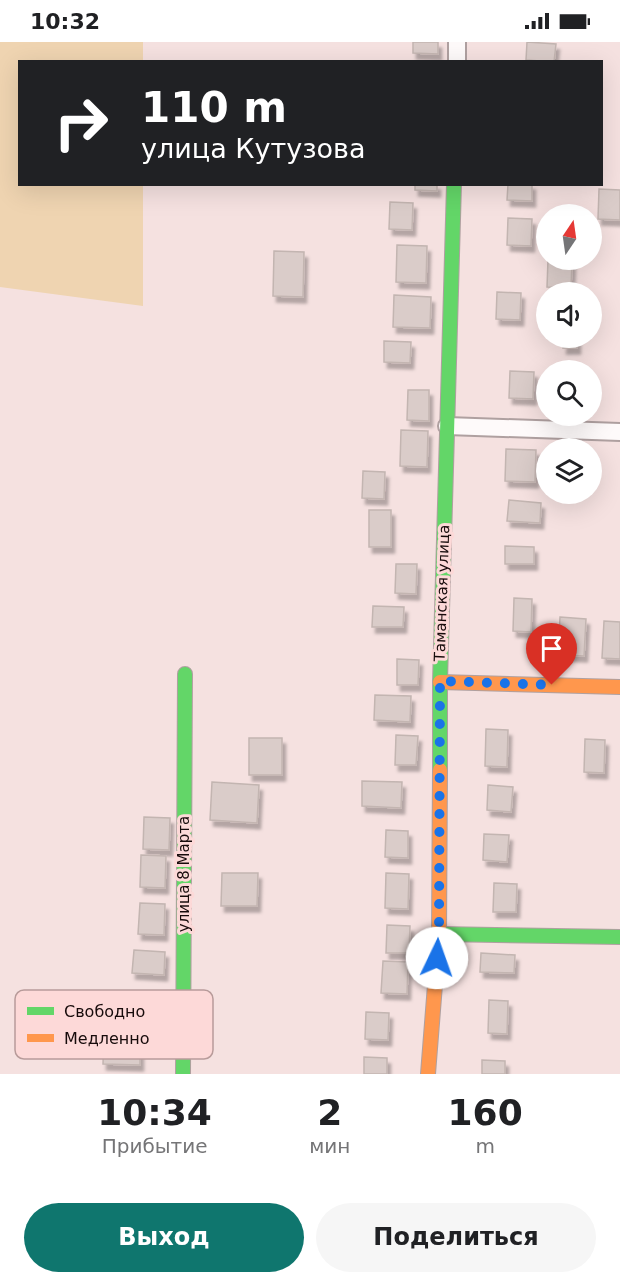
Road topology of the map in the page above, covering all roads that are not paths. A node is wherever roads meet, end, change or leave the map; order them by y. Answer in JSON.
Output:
{"nodes":[{"id":1,"x":457,"y":42,"type":"edge"},
{"id":2,"x":457,"y":60,"type":"edge"},
{"id":3,"x":453,"y":186,"type":"edge"},
{"id":4,"x":447,"y":426,"type":"junction"},
{"id":5,"x":620,"y":432,"type":"edge"},
{"id":6,"x":185,"y":674,"type":"dead end"},
{"id":7,"x":440,"y":681,"type":"junction"},
{"id":8,"x":620,"y":687,"type":"edge"},
{"id":9,"x":439,"y":934,"type":"junction"},
{"id":10,"x":620,"y":937,"type":"edge"},
{"id":11,"x":183,"y":990,"type":"edge"},
{"id":12,"x":183,"y":1059,"type":"edge"},
{"id":13,"x":183,"y":1074,"type":"edge"},
{"id":14,"x":428,"y":1074,"type":"edge"}],
"edges":[{"from":1,"to":2,"type":"street"},
{"from":3,"to":4,"type":"street","name":"Таманская улица"},
{"from":4,"to":5,"type":"street"},
{"from":4,"to":7,"type":"street","name":"Таманская улица"},
{"from":6,"to":11,"type":"street","name":"улица 8 Марта"},
{"from":7,"to":8,"type":"street"},
{"from":7,"to":9,"type":"street","name":"Таманская улица"},
{"from":9,"to":10,"type":"street"},
{"from":9,"to":14,"type":"street","name":"Таманская улица"},
{"from":12,"to":13,"type":"street","name":"улица 8 Марта"}]}
